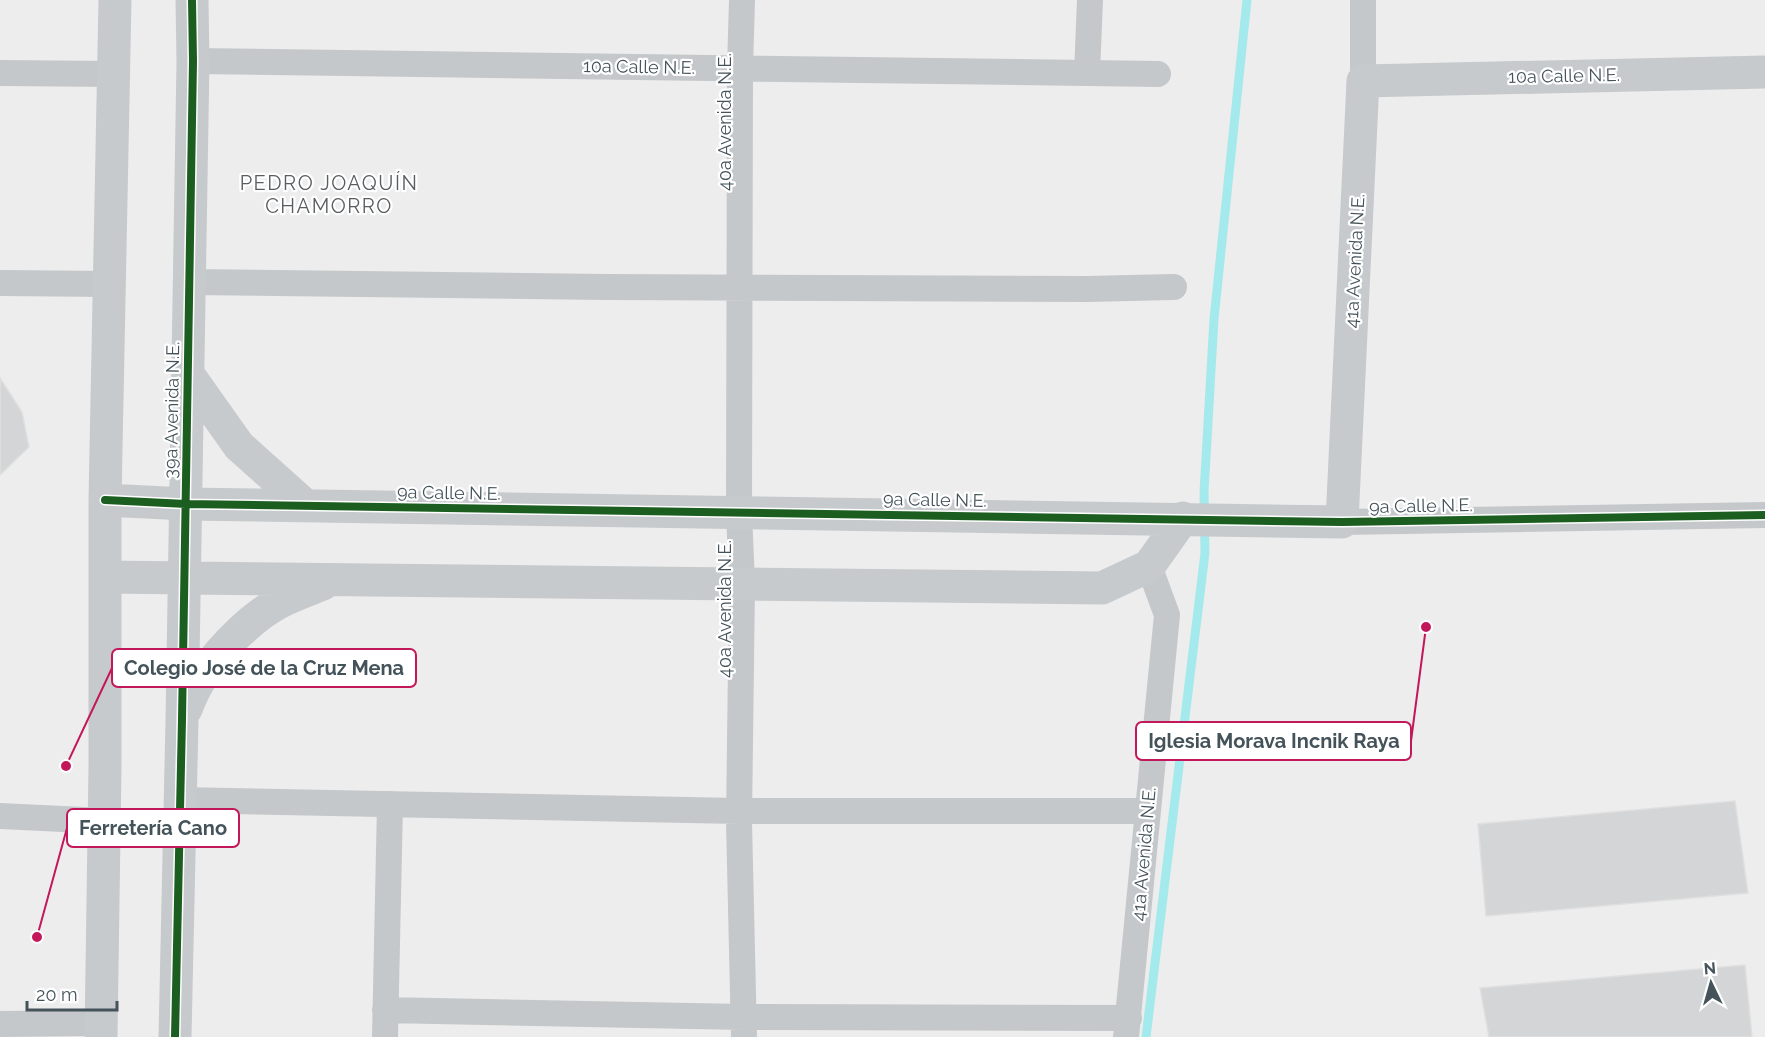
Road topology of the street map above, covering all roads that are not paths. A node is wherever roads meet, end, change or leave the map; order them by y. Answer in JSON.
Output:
{"nodes":[{"id":1,"x":115,"y":0,"type":"edge"},
{"id":2,"x":192,"y":0,"type":"edge"},
{"id":3,"x":742,"y":0,"type":"edge"},
{"id":4,"x":1090,"y":0,"type":"edge"},
{"id":5,"x":1363,"y":0,"type":"edge"},
{"id":6,"x":193,"y":61,"type":"junction"},
{"id":7,"x":740,"y":68,"type":"junction"},
{"id":8,"x":1765,"y":72,"type":"edge"},
{"id":9,"x":0,"y":73,"type":"edge"},
{"id":10,"x":1087,"y":73,"type":"junction"},
{"id":11,"x":114,"y":74,"type":"junction"},
{"id":12,"x":1158,"y":74,"type":"dead end"},
{"id":13,"x":1363,"y":81,"type":"junction"},
{"id":14,"x":189,"y":282,"type":"junction"},
{"id":15,"x":0,"y":284,"type":"edge"},
{"id":16,"x":110,"y":284,"type":"junction"},
{"id":17,"x":739,"y":287,"type":"junction"},
{"id":18,"x":1174,"y":287,"type":"dead end"},
{"id":19,"x":188,"y":374,"type":"junction"},
{"id":20,"x":105,"y":500,"type":"junction"},
{"id":21,"x":186,"y":504,"type":"junction"},
{"id":22,"x":306,"y":506,"type":"junction"},
{"id":23,"x":739,"y":512,"type":"junction"},
{"id":24,"x":1765,"y":515,"type":"edge"},
{"id":25,"x":1197,"y":519,"type":"junction"},
{"id":26,"x":1342,"y":522,"type":"junction"},
{"id":27,"x":1149,"y":566,"type":"junction"},
{"id":28,"x":105,"y":577,"type":"junction"},
{"id":29,"x":184,"y":578,"type":"junction"},
{"id":30,"x":336,"y":579,"type":"junction"},
{"id":31,"x":742,"y":584,"type":"junction"},
{"id":32,"x":182,"y":720,"type":"junction"},
{"id":33,"x":180,"y":800,"type":"junction"},
{"id":34,"x":390,"y":804,"type":"junction"},
{"id":35,"x":739,"y":811,"type":"junction"},
{"id":36,"x":1148,"y":811,"type":"junction"},
{"id":37,"x":0,"y":816,"type":"edge"},
{"id":38,"x":104,"y":821,"type":"junction"},
{"id":39,"x":385,"y":1010,"type":"junction"},
{"id":40,"x":0,"y":1024,"type":"edge"},
{"id":41,"x":744,"y":1027,"type":"edge"},
{"id":42,"x":1127,"y":1027,"type":"edge"},
{"id":43,"x":101,"y":1030,"type":"edge"},
{"id":44,"x":175,"y":1037,"type":"edge"},
{"id":45,"x":386,"y":1037,"type":"edge"}],
"edges":[{"from":1,"to":11,"type":"street"},
{"from":2,"to":6,"type":"street","name":"39a Avenida N.E."},
{"from":3,"to":7,"type":"street","name":"40a Avenida N.E."},
{"from":4,"to":10,"type":"street"},
{"from":5,"to":13,"type":"street","name":"41a Avenida N.E."},
{"from":6,"to":7,"type":"street","name":"10a Calle N.E."},
{"from":6,"to":14,"type":"street","name":"39a Avenida N.E."},
{"from":7,"to":10,"type":"street","name":"10a Calle N.E."},
{"from":7,"to":17,"type":"street","name":"40a Avenida N.E."},
{"from":8,"to":13,"type":"street","name":"10a Calle N.E."},
{"from":9,"to":11,"type":"street"},
{"from":10,"to":12,"type":"street","name":"10a Calle N.E."},
{"from":11,"to":16,"type":"street"},
{"from":13,"to":26,"type":"street","name":"41a Avenida N.E."},
{"from":14,"to":17,"type":"street"},
{"from":14,"to":19,"type":"street","name":"39a Avenida N.E."},
{"from":15,"to":16,"type":"street"},
{"from":16,"to":20,"type":"street"},
{"from":17,"to":18,"type":"street"},
{"from":17,"to":23,"type":"street","name":"40a Avenida N.E."},
{"from":19,"to":21,"type":"street","name":"39a Avenida N.E."},
{"from":19,"to":22,"type":"street"},
{"from":20,"to":21,"type":"street","name":"9a Calle N.E."},
{"from":20,"to":28,"type":"street"},
{"from":21,"to":22,"type":"street","name":"9a Calle N.E."},
{"from":21,"to":29,"type":"street","name":"39a Avenida N.E."},
{"from":22,"to":23,"type":"street","name":"9a Calle N.E."},
{"from":23,"to":25,"type":"street","name":"9a Calle N.E."},
{"from":23,"to":31,"type":"street","name":"40a Avenida N.E."},
{"from":24,"to":26,"type":"street","name":"9a Calle N.E."},
{"from":25,"to":26,"type":"street","name":"9a Calle N.E."},
{"from":25,"to":27,"type":"street"},
{"from":27,"to":31,"type":"street"},
{"from":27,"to":36,"type":"street","name":"41a Avenida N.E."},
{"from":28,"to":29,"type":"street"},
{"from":28,"to":38,"type":"street"},
{"from":29,"to":30,"type":"street"},
{"from":29,"to":32,"type":"street","name":"39a Avenida N.E."},
{"from":30,"to":31,"type":"street"},
{"from":30,"to":32,"type":"street"},
{"from":31,"to":35,"type":"street","name":"40a Avenida N.E."},
{"from":32,"to":33,"type":"street","name":"39a Avenida N.E."},
{"from":33,"to":34,"type":"street"},
{"from":33,"to":44,"type":"street","name":"39a Avenida N.E."},
{"from":34,"to":35,"type":"street"},
{"from":34,"to":39,"type":"street"},
{"from":35,"to":36,"type":"street"},
{"from":35,"to":41,"type":"street","name":"40a Avenida N.E."},
{"from":36,"to":42,"type":"street","name":"41a Avenida N.E."},
{"from":37,"to":38,"type":"street"},
{"from":38,"to":43,"type":"street"},
{"from":39,"to":41,"type":"street"},
{"from":39,"to":45,"type":"street"},
{"from":40,"to":43,"type":"street"},
{"from":41,"to":42,"type":"street"}]}
